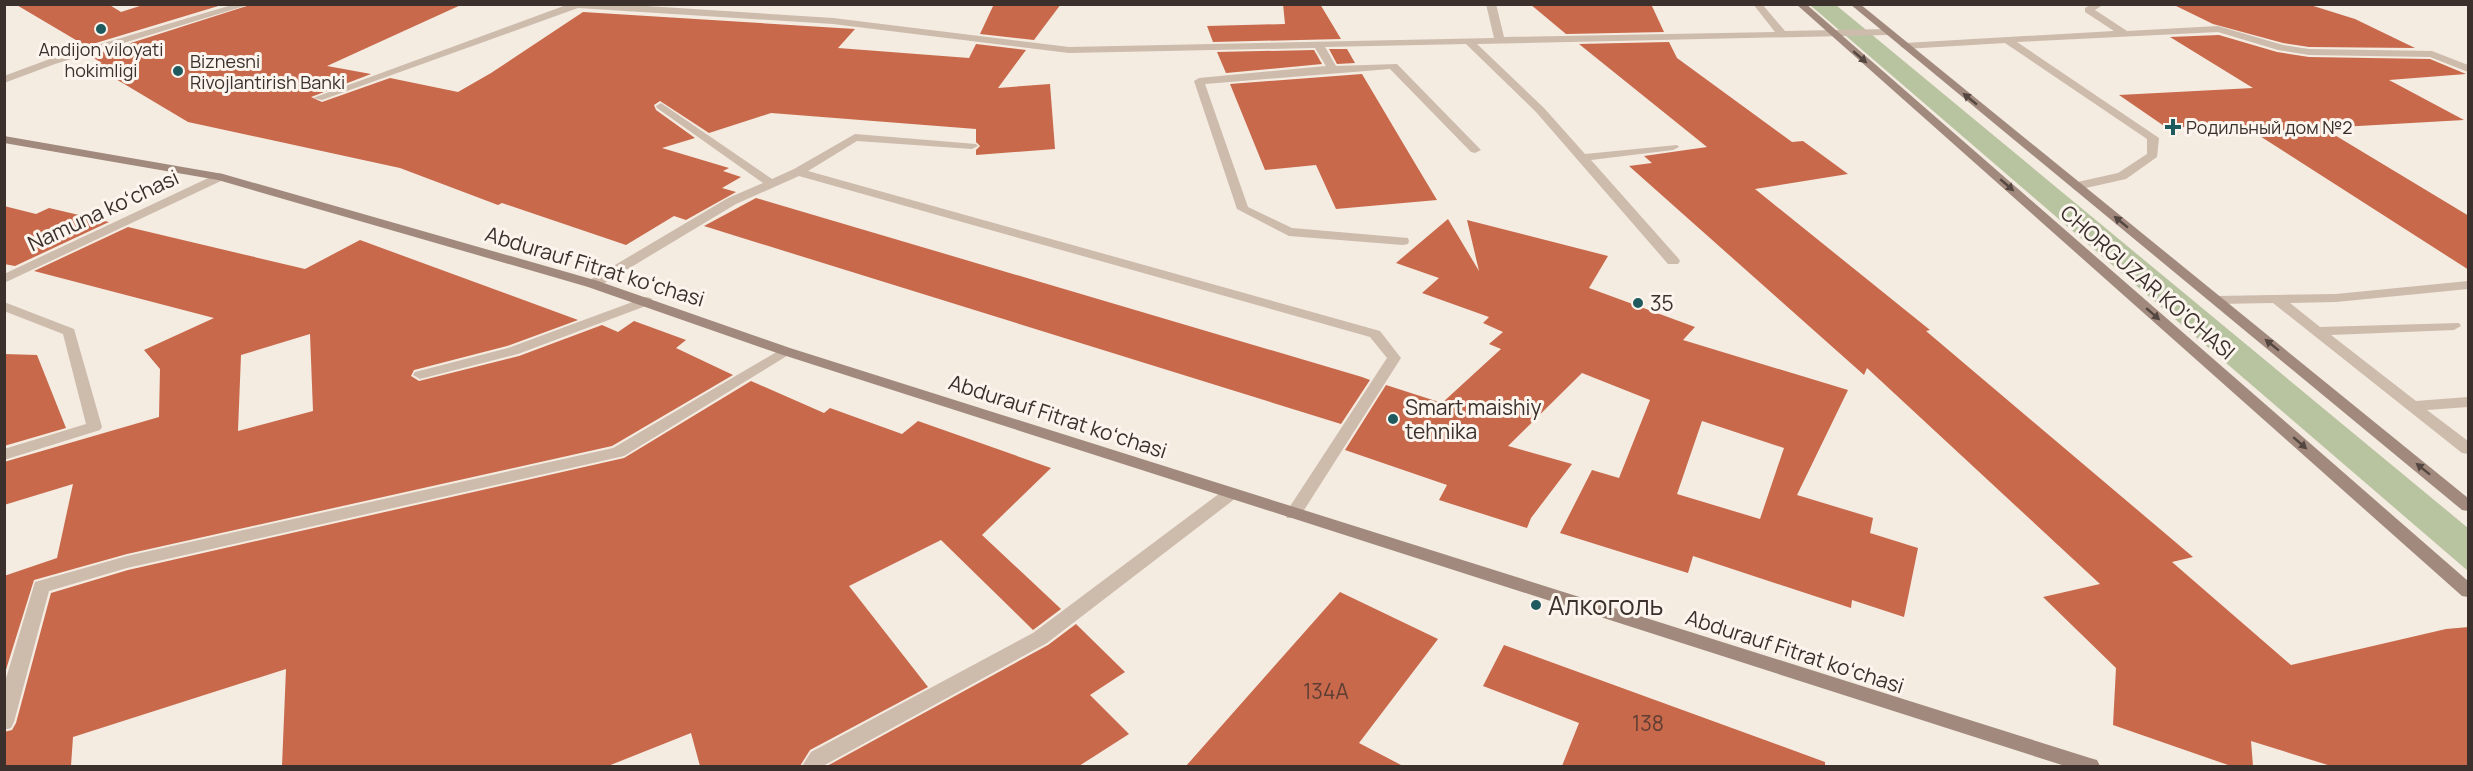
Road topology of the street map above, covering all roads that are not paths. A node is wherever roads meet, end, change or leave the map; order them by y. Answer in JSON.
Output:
{"nodes":[{"id":1,"x":247,"y":4,"type":"edge"},
{"id":2,"x":1491,"y":4,"type":"edge"},
{"id":3,"x":1757,"y":4,"type":"edge"},
{"id":4,"x":1800,"y":4,"type":"edge"},
{"id":5,"x":1854,"y":4,"type":"edge"},
{"id":6,"x":2100,"y":4,"type":"edge"},
{"id":7,"x":1888,"y":32,"type":"junction"},
{"id":8,"x":1834,"y":33,"type":"junction"},
{"id":9,"x":2125,"y":34,"type":"junction"},
{"id":10,"x":1783,"y":35,"type":"junction"},
{"id":11,"x":2007,"y":40,"type":"junction"},
{"id":12,"x":1500,"y":41,"type":"junction"},
{"id":13,"x":1469,"y":42,"type":"junction"},
{"id":14,"x":1318,"y":45,"type":"junction"},
{"id":15,"x":1905,"y":46,"type":"junction"},
{"id":16,"x":1333,"y":69,"type":"junction"},
{"id":17,"x":2469,"y":69,"type":"edge"},
{"id":18,"x":4,"y":80,"type":"edge"},
{"id":19,"x":318,"y":98,"type":"dead end"},
{"id":20,"x":661,"y":106,"type":"dead end"},
{"id":21,"x":4,"y":139,"type":"edge"},
{"id":22,"x":972,"y":147,"type":"dead end"},
{"id":23,"x":1672,"y":147,"type":"dead end"},
{"id":24,"x":1475,"y":150,"type":"dead end"},
{"id":25,"x":1581,"y":158,"type":"junction"},
{"id":26,"x":798,"y":172,"type":"junction"},
{"id":27,"x":219,"y":177,"type":"junction"},
{"id":28,"x":772,"y":184,"type":"junction"},
{"id":29,"x":2077,"y":186,"type":"junction"},
{"id":30,"x":1403,"y":241,"type":"dead end"},
{"id":31,"x":1672,"y":261,"type":"dead end"},
{"id":32,"x":4,"y":279,"type":"edge"},
{"id":33,"x":593,"y":284,"type":"junction"},
{"id":34,"x":2469,"y":285,"type":"edge"},
{"id":35,"x":2276,"y":299,"type":"junction"},
{"id":36,"x":2217,"y":300,"type":"junction"},
{"id":37,"x":646,"y":301,"type":"junction"},
{"id":38,"x":4,"y":306,"type":"edge"},
{"id":39,"x":2454,"y":326,"type":"dead end"},
{"id":40,"x":2317,"y":331,"type":"junction"},
{"id":41,"x":785,"y":351,"type":"junction"},
{"id":42,"x":420,"y":375,"type":"dead end"},
{"id":43,"x":2469,"y":402,"type":"edge"},
{"id":44,"x":2413,"y":406,"type":"junction"},
{"id":45,"x":2469,"y":449,"type":"edge"},
{"id":46,"x":4,"y":455,"type":"edge"},
{"id":47,"x":1230,"y":494,"type":"junction"},
{"id":48,"x":2469,"y":506,"type":"edge"},
{"id":49,"x":1293,"y":514,"type":"junction"},
{"id":50,"x":2469,"y":591,"type":"edge"},
{"id":51,"x":4,"y":722,"type":"edge"},
{"id":52,"x":812,"y":766,"type":"edge"},
{"id":53,"x":2090,"y":766,"type":"edge"}],
"edges":[{"from":1,"to":18,"type":"street"},
{"from":2,"to":12,"type":"street"},
{"from":3,"to":10,"type":"street"},
{"from":4,"to":8,"type":"main road","name":"CHORGUZAR KO'CHASI"},
{"from":5,"to":7,"type":"main road","name":"CHORGUZAR KO'CHASI"},
{"from":6,"to":9,"type":"street"},
{"from":7,"to":8,"type":"street"},
{"from":7,"to":15,"type":"main road","name":"CHORGUZAR KO'CHASI"},
{"from":8,"to":10,"type":"street"},
{"from":8,"to":50,"type":"main road","name":"CHORGUZAR KO'CHASI","one_way":true},
{"from":9,"to":11,"type":"street"},
{"from":9,"to":17,"type":"street"},
{"from":10,"to":12,"type":"street"},
{"from":11,"to":15,"type":"street"},
{"from":11,"to":29,"type":"street"},
{"from":12,"to":13,"type":"street"},
{"from":13,"to":14,"type":"street"},
{"from":13,"to":25,"type":"street"},
{"from":14,"to":16,"type":"street"},
{"from":14,"to":19,"type":"street"},
{"from":29,"to":15,"type":"main road","name":"CHORGUZAR KO'CHASI","one_way":true},
{"from":16,"to":24,"type":"street"},
{"from":16,"to":30,"type":"street"},
{"from":20,"to":28,"type":"street"},
{"from":21,"to":27,"type":"main road","name":"Abdurauf Fitrat koʻchasi"},
{"from":22,"to":26,"type":"street"},
{"from":23,"to":25,"type":"street"},
{"from":25,"to":31,"type":"street"},
{"from":26,"to":28,"type":"street"},
{"from":26,"to":49,"type":"street"},
{"from":27,"to":32,"type":"street","name":"Namuna koʻchasi"},
{"from":27,"to":33,"type":"main road","name":"Abdurauf Fitrat koʻchasi"},
{"from":28,"to":33,"type":"street"},
{"from":36,"to":29,"type":"main road","name":"CHORGUZAR KO'CHASI","one_way":true},
{"from":33,"to":37,"type":"main road","name":"Abdurauf Fitrat koʻchasi"},
{"from":34,"to":35,"type":"street"},
{"from":35,"to":36,"type":"street"},
{"from":35,"to":40,"type":"street"},
{"from":48,"to":36,"type":"main road","name":"CHORGUZAR KO'CHASI","one_way":true},
{"from":37,"to":41,"type":"main road","name":"Abdurauf Fitrat koʻchasi"},
{"from":37,"to":42,"type":"street"},
{"from":38,"to":46,"type":"street"},
{"from":39,"to":40,"type":"street"},
{"from":40,"to":44,"type":"street"},
{"from":41,"to":47,"type":"main road","name":"Abdurauf Fitrat koʻchasi"},
{"from":41,"to":51,"type":"street"},
{"from":43,"to":44,"type":"street"},
{"from":44,"to":45,"type":"street"},
{"from":47,"to":49,"type":"main road","name":"Abdurauf Fitrat koʻchasi"},
{"from":47,"to":52,"type":"street"},
{"from":49,"to":53,"type":"main road","name":"Abdurauf Fitrat koʻchasi"}]}
